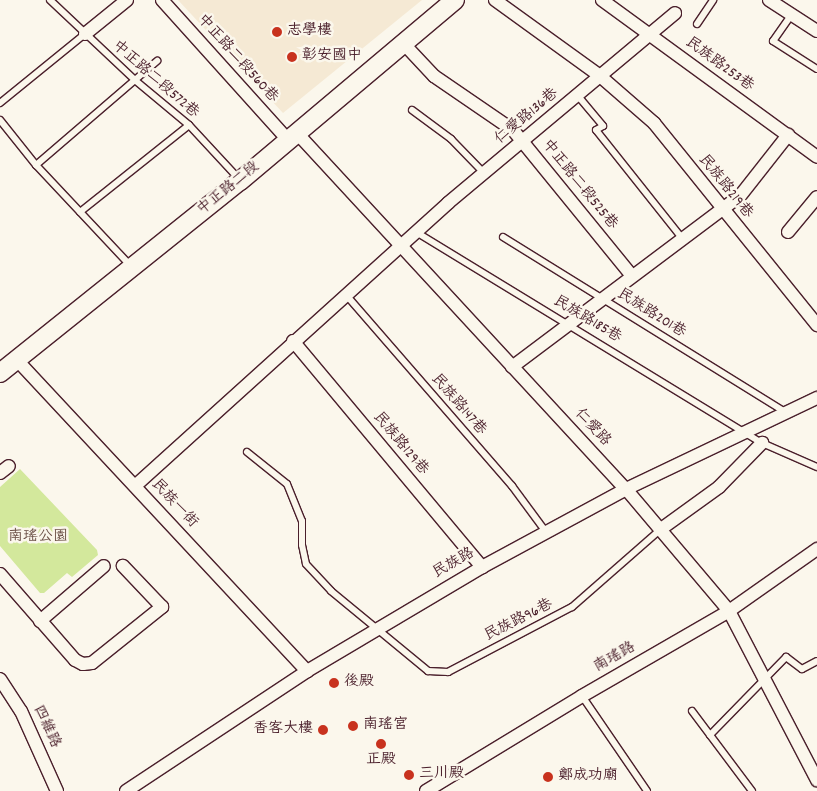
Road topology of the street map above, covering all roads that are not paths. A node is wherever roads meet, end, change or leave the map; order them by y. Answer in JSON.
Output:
{"nodes":[{"id":1,"x":50,"y":0,"type":"edge"},
{"id":2,"x":127,"y":0,"type":"edge"},
{"id":3,"x":162,"y":0,"type":"edge"},
{"id":4,"x":455,"y":0,"type":"edge"},
{"id":5,"x":495,"y":0,"type":"edge"},
{"id":6,"x":602,"y":0,"type":"edge"},
{"id":7,"x":713,"y":0,"type":"edge"},
{"id":8,"x":769,"y":0,"type":"edge"},
{"id":9,"x":675,"y":13,"type":"dead end"},
{"id":10,"x":792,"y":14,"type":"junction"},
{"id":11,"x":697,"y":24,"type":"dead end"},
{"id":12,"x":817,"y":31,"type":"edge"},
{"id":13,"x":85,"y":34,"type":"junction"},
{"id":14,"x":648,"y":34,"type":"junction"},
{"id":15,"x":404,"y":44,"type":"junction"},
{"id":16,"x":157,"y":62,"type":"dead end"},
{"id":17,"x":817,"y":69,"type":"edge"},
{"id":18,"x":600,"y":76,"type":"junction"},
{"id":19,"x":136,"y":81,"type":"junction"},
{"id":20,"x":578,"y":96,"type":"junction"},
{"id":21,"x":0,"y":103,"type":"edge"},
{"id":22,"x":412,"y":110,"type":"dead end"},
{"id":23,"x":0,"y":120,"type":"edge"},
{"id":24,"x":189,"y":125,"type":"junction"},
{"id":25,"x":788,"y":134,"type":"junction"},
{"id":26,"x":292,"y":136,"type":"junction"},
{"id":27,"x":524,"y":142,"type":"junction"},
{"id":28,"x":817,"y":157,"type":"edge"},
{"id":29,"x":36,"y":165,"type":"junction"},
{"id":30,"x":484,"y":174,"type":"junction"},
{"id":31,"x":240,"y":181,"type":"junction"},
{"id":32,"x":817,"y":197,"type":"edge"},
{"id":33,"x":721,"y":208,"type":"junction"},
{"id":34,"x":80,"y":212,"type":"junction"},
{"id":35,"x":416,"y":232,"type":"junction"},
{"id":36,"x":788,"y":232,"type":"dead end"},
{"id":37,"x":503,"y":237,"type":"dead end"},
{"id":38,"x":682,"y":238,"type":"junction"},
{"id":39,"x":402,"y":246,"type":"junction"},
{"id":40,"x":132,"y":267,"type":"junction"},
{"id":41,"x":632,"y":276,"type":"junction"},
{"id":42,"x":347,"y":296,"type":"junction"},
{"id":43,"x":602,"y":298,"type":"junction"},
{"id":44,"x":569,"y":324,"type":"junction"},
{"id":45,"x":817,"y":325,"type":"edge"},
{"id":46,"x":293,"y":342,"type":"junction"},
{"id":47,"x":16,"y":359,"type":"junction"},
{"id":48,"x":512,"y":367,"type":"junction"},
{"id":49,"x":0,"y":372,"type":"edge"},
{"id":50,"x":817,"y":398,"type":"edge"},
{"id":51,"x":785,"y":412,"type":"junction"},
{"id":52,"x":744,"y":432,"type":"junction"},
{"id":53,"x":762,"y":443,"type":"junction"},
{"id":54,"x":247,"y":452,"type":"dead end"},
{"id":55,"x":817,"y":467,"type":"edge"},
{"id":56,"x":134,"y":486,"type":"junction"},
{"id":57,"x":626,"y":489,"type":"junction"},
{"id":58,"x":661,"y":529,"type":"junction"},
{"id":59,"x":546,"y":532,"type":"junction"},
{"id":60,"x":817,"y":549,"type":"edge"},
{"id":61,"x":104,"y":566,"type":"dead end"},
{"id":62,"x":123,"y":566,"type":"dead end"},
{"id":63,"x":482,"y":567,"type":"junction"},
{"id":64,"x":0,"y":574,"type":"edge"},
{"id":65,"x":729,"y":611,"type":"junction"},
{"id":66,"x":40,"y":621,"type":"junction"},
{"id":67,"x":377,"y":628,"type":"junction"},
{"id":68,"x":817,"y":661,"type":"edge"},
{"id":69,"x":307,"y":671,"type":"junction"},
{"id":70,"x":0,"y":679,"type":"edge"},
{"id":71,"x":766,"y":680,"type":"junction"},
{"id":72,"x":582,"y":696,"type":"junction"},
{"id":73,"x":692,"y":711,"type":"dead end"},
{"id":74,"x":710,"y":735,"type":"junction"},
{"id":75,"x":817,"y":780,"type":"edge"},
{"id":76,"x":429,"y":790,"type":"edge"},
{"id":77,"x":57,"y":791,"type":"edge"},
{"id":78,"x":126,"y":791,"type":"edge"},
{"id":79,"x":647,"y":791,"type":"edge"},
{"id":80,"x":752,"y":791,"type":"edge"}],
"edges":[{"from":1,"to":13,"type":"lane","name":"中正路二段572巷"},
{"from":2,"to":13,"type":"street"},
{"from":3,"to":26,"type":"street","name":"中正路二段560巷"},
{"from":4,"to":15,"type":"street","name":"中正路二段"},
{"from":5,"to":18,"type":"street","name":"民族路219巷"},
{"from":6,"to":14,"type":"street","name":"民族路253巷"},
{"from":7,"to":11,"type":"lane"},
{"from":8,"to":10,"type":"street"},
{"from":9,"to":14,"type":"street","name":"仁愛路136巷"},
{"from":10,"to":12,"type":"street"},
{"from":10,"to":17,"type":"lane"},
{"from":13,"to":19,"type":"lane","name":"中正路二段572巷"},
{"from":13,"to":21,"type":"lane"},
{"from":14,"to":18,"type":"street","name":"仁愛路136巷"},
{"from":14,"to":25,"type":"street","name":"民族路253巷"},
{"from":15,"to":26,"type":"street","name":"中正路二段"},
{"from":15,"to":27,"type":"street","name":"中正路二段525巷"},
{"from":16,"to":19,"type":"lane"},
{"from":18,"to":20,"type":"street","name":"仁愛路136巷"},
{"from":18,"to":33,"type":"street","name":"民族路219巷"},
{"from":19,"to":24,"type":"lane","name":"中正路二段572巷"},
{"from":19,"to":29,"type":"lane"},
{"from":20,"to":27,"type":"street","name":"仁愛路136巷"},
{"from":20,"to":38,"type":"lane"},
{"from":22,"to":30,"type":"lane"},
{"from":23,"to":29,"type":"lane"},
{"from":24,"to":31,"type":"lane","name":"中正路二段572巷"},
{"from":24,"to":34,"type":"lane"},
{"from":25,"to":28,"type":"street","name":"民族路253巷"},
{"from":25,"to":33,"type":"street"},
{"from":26,"to":31,"type":"street","name":"中正路二段"},
{"from":26,"to":39,"type":"street","name":"仁愛路"},
{"from":27,"to":30,"type":"street","name":"仁愛路136巷"},
{"from":27,"to":41,"type":"street","name":"中正路二段525巷"},
{"from":29,"to":34,"type":"lane"},
{"from":30,"to":35,"type":"street","name":"仁愛路136巷"},
{"from":31,"to":40,"type":"street","name":"中正路二段"},
{"from":32,"to":36,"type":"street"},
{"from":33,"to":38,"type":"street"},
{"from":33,"to":45,"type":"street","name":"民族路219巷"},
{"from":34,"to":40,"type":"lane"},
{"from":35,"to":39,"type":"street","name":"仁愛路136巷"},
{"from":35,"to":44,"type":"lane","name":"民族路185巷"},
{"from":37,"to":43,"type":"lane","name":"民族路201巷"},
{"from":38,"to":41,"type":"street"},
{"from":39,"to":42,"type":"street","name":"仁愛路136巷"},
{"from":39,"to":48,"type":"street","name":"仁愛路"},
{"from":40,"to":47,"type":"street","name":"中正路二段"},
{"from":41,"to":43,"type":"street"},
{"from":42,"to":46,"type":"street","name":"仁愛路136巷"},
{"from":42,"to":59,"type":"lane","name":"民族路147巷"},
{"from":43,"to":44,"type":"street"},
{"from":43,"to":51,"type":"lane","name":"民族路201巷"},
{"from":44,"to":48,"type":"street"},
{"from":44,"to":52,"type":"lane","name":"民族路185巷"},
{"from":46,"to":56,"type":"street","name":"仁愛路136巷"},
{"from":46,"to":63,"type":"street","name":"民族路129巷"},
{"from":47,"to":49,"type":"street","name":"中正路二段"},
{"from":47,"to":56,"type":"street","name":"民族一街"},
{"from":48,"to":57,"type":"street","name":"仁愛路"},
{"from":50,"to":51,"type":"street","name":"民族路"},
{"from":51,"to":52,"type":"street","name":"民族路"},
{"from":52,"to":53,"type":"lane","name":"民族路185巷"},
{"from":52,"to":57,"type":"street","name":"民族路"},
{"from":53,"to":55,"type":"lane","name":"民族路185巷"},
{"from":53,"to":58,"type":"street"},
{"from":54,"to":67,"type":"lane","name":"民族路96巷"},
{"from":56,"to":69,"type":"street","name":"民族一街"},
{"from":57,"to":58,"type":"street","name":"仁愛路"},
{"from":57,"to":59,"type":"street","name":"民族路"},
{"from":58,"to":65,"type":"street","name":"仁愛路"},
{"from":58,"to":67,"type":"lane","name":"民族路96巷"},
{"from":59,"to":63,"type":"street","name":"民族路"},
{"from":60,"to":65,"type":"street","name":"南瑤路"},
{"from":61,"to":66,"type":"street"},
{"from":62,"to":66,"type":"street"},
{"from":63,"to":67,"type":"street","name":"民族路"},
{"from":64,"to":66,"type":"street"},
{"from":65,"to":71,"type":"street","name":"仁愛路"},
{"from":65,"to":72,"type":"street","name":"南瑤路"},
{"from":67,"to":69,"type":"street","name":"民族路"},
{"from":68,"to":71,"type":"lane"},
{"from":69,"to":78,"type":"street","name":"民族路"},
{"from":70,"to":77,"type":"street","name":"四維路"},
{"from":71,"to":74,"type":"lane"},
{"from":71,"to":75,"type":"street","name":"仁愛路"},
{"from":72,"to":76,"type":"street","name":"南瑤路"},
{"from":72,"to":79,"type":"lane"},
{"from":73,"to":74,"type":"lane"},
{"from":74,"to":80,"type":"lane"}]}
